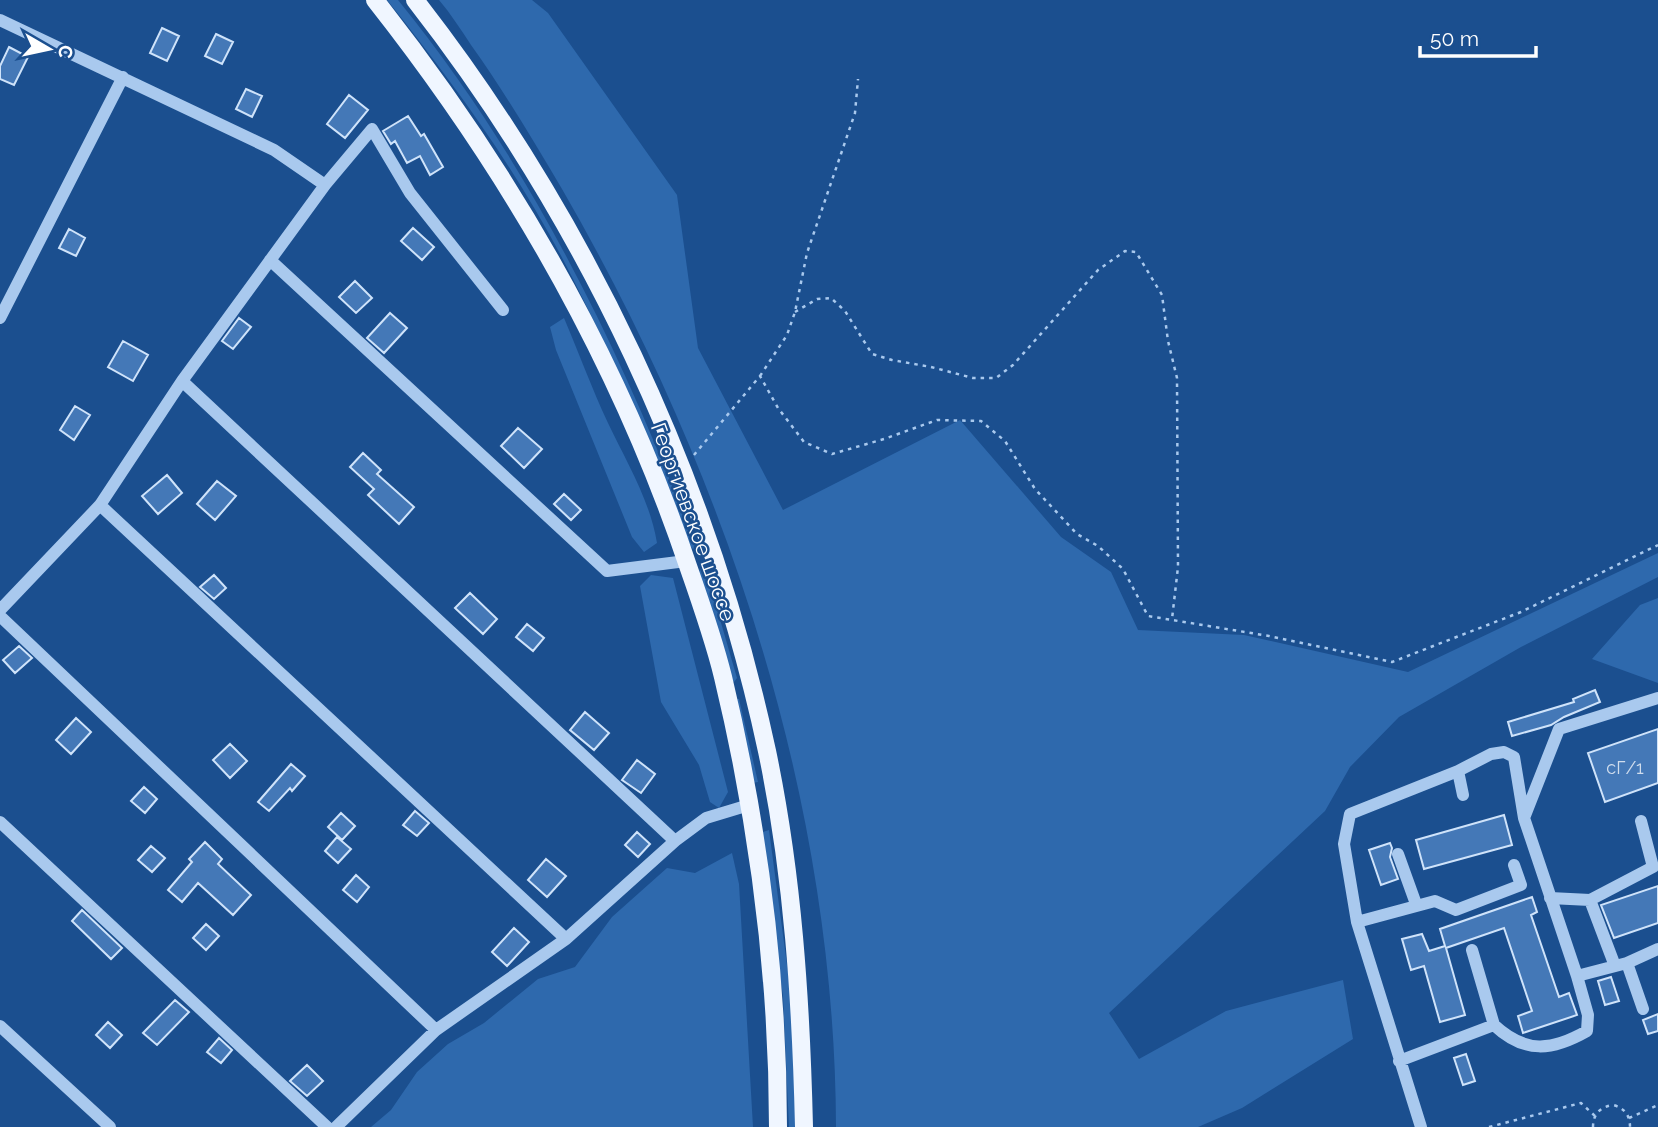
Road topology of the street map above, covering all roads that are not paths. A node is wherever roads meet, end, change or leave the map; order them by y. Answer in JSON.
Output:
{"nodes":[{"id":1,"x":375,"y":0,"type":"edge"},
{"id":2,"x":415,"y":0,"type":"edge"},
{"id":3,"x":0,"y":20,"type":"edge"},
{"id":4,"x":123,"y":77,"type":"junction"},
{"id":5,"x":325,"y":185,"type":"junction"},
{"id":6,"x":270,"y":260,"type":"junction"},
{"id":7,"x":503,"y":310,"type":"dead end"},
{"id":8,"x":0,"y":318,"type":"edge"},
{"id":9,"x":182,"y":381,"type":"junction"},
{"id":10,"x":100,"y":505,"type":"junction"},
{"id":11,"x":686,"y":561,"type":"junction"},
{"id":12,"x":0,"y":610,"type":"edge"},
{"id":13,"x":0,"y":616,"type":"edge"},
{"id":14,"x":1658,"y":698,"type":"edge"},
{"id":15,"x":1458,"y":771,"type":"junction"},
{"id":16,"x":1463,"y":795,"type":"dead end"},
{"id":17,"x":749,"y":806,"type":"junction"},
{"id":18,"x":1524,"y":818,"type":"junction"},
{"id":19,"x":1641,"y":821,"type":"dead end"},
{"id":20,"x":0,"y":822,"type":"edge"},
{"id":21,"x":675,"y":841,"type":"junction"},
{"id":22,"x":1398,"y":854,"type":"dead end"},
{"id":23,"x":1514,"y":865,"type":"dead end"},
{"id":24,"x":1550,"y":898,"type":"junction"},
{"id":25,"x":1590,"y":900,"type":"junction"},
{"id":26,"x":1416,"y":904,"type":"junction"},
{"id":27,"x":1357,"y":922,"type":"junction"},
{"id":28,"x":566,"y":939,"type":"junction"},
{"id":29,"x":1658,"y":949,"type":"edge"},
{"id":30,"x":1472,"y":950,"type":"dead end"},
{"id":31,"x":1621,"y":964,"type":"junction"},
{"id":32,"x":1577,"y":976,"type":"junction"},
{"id":33,"x":1643,"y":1009,"type":"dead end"},
{"id":34,"x":1494,"y":1025,"type":"junction"},
{"id":35,"x":0,"y":1026,"type":"edge"},
{"id":36,"x":436,"y":1030,"type":"junction"},
{"id":37,"x":1399,"y":1061,"type":"junction"},
{"id":38,"x":110,"y":1127,"type":"edge"},
{"id":39,"x":327,"y":1127,"type":"edge"},
{"id":40,"x":336,"y":1127,"type":"edge"},
{"id":41,"x":778,"y":1127,"type":"edge"},
{"id":42,"x":804,"y":1127,"type":"edge"},
{"id":43,"x":1421,"y":1127,"type":"edge"}],
"edges":[{"from":1,"to":11,"type":"main road","name":"Георгиевское шоссе"},
{"from":2,"to":42,"type":"main road","name":"Георгиевское шоссе"},
{"from":3,"to":4,"type":"lane"},
{"from":4,"to":5,"type":"lane"},
{"from":4,"to":8,"type":"lane"},
{"from":5,"to":6,"type":"lane"},
{"from":5,"to":7,"type":"lane"},
{"from":6,"to":9,"type":"lane"},
{"from":6,"to":11,"type":"lane"},
{"from":9,"to":10,"type":"lane"},
{"from":9,"to":21,"type":"lane"},
{"from":10,"to":12,"type":"lane"},
{"from":10,"to":28,"type":"lane"},
{"from":11,"to":17,"type":"main road","name":"Георгиевское шоссе"},
{"from":13,"to":36,"type":"lane"},
{"from":14,"to":18,"type":"lane"},
{"from":15,"to":16,"type":"lane"},
{"from":15,"to":18,"type":"lane"},
{"from":15,"to":27,"type":"lane"},
{"from":17,"to":21,"type":"lane"},
{"from":17,"to":41,"type":"main road","name":"Георгиевское шоссе"},
{"from":18,"to":24,"type":"lane"},
{"from":19,"to":25,"type":"lane"},
{"from":20,"to":39,"type":"lane"},
{"from":21,"to":28,"type":"lane"},
{"from":22,"to":26,"type":"lane"},
{"from":23,"to":26,"type":"lane"},
{"from":24,"to":25,"type":"lane"},
{"from":24,"to":32,"type":"lane"},
{"from":25,"to":31,"type":"lane"},
{"from":26,"to":27,"type":"lane"},
{"from":27,"to":37,"type":"lane"},
{"from":28,"to":36,"type":"lane"},
{"from":29,"to":31,"type":"lane"},
{"from":30,"to":34,"type":"lane"},
{"from":31,"to":32,"type":"lane"},
{"from":31,"to":33,"type":"lane"},
{"from":32,"to":34,"type":"lane"},
{"from":34,"to":37,"type":"lane"},
{"from":35,"to":38,"type":"lane"},
{"from":36,"to":40,"type":"lane"},
{"from":37,"to":43,"type":"lane"}]}
